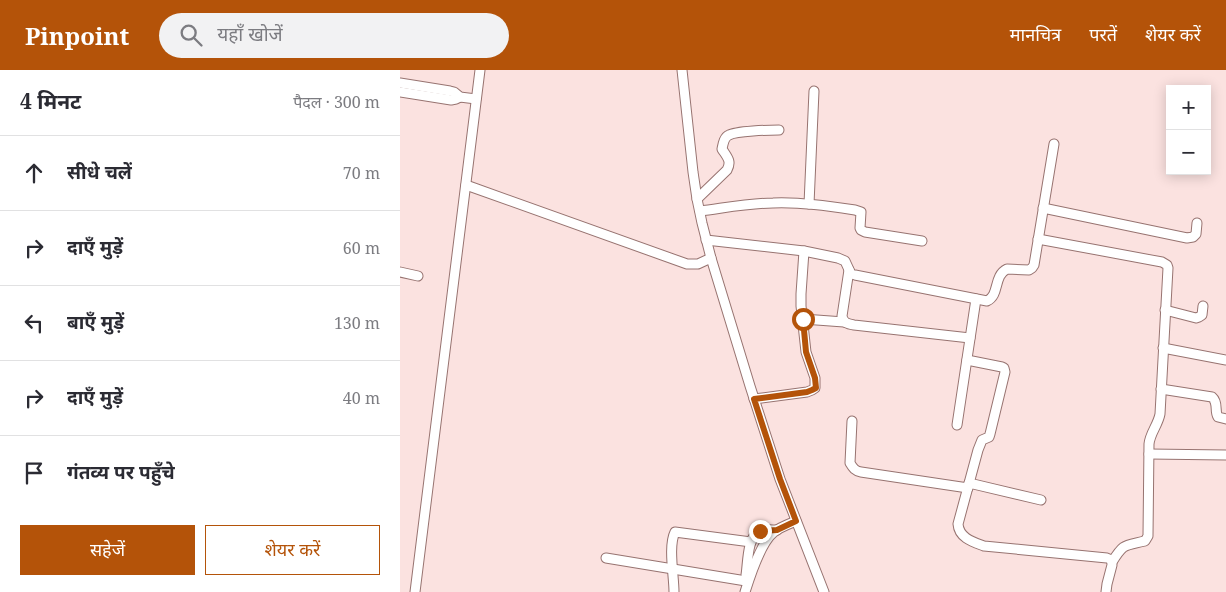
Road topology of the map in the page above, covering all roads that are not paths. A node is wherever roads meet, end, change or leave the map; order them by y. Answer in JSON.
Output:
{"nodes":[{"id":1,"x":480,"y":70,"type":"edge"},
{"id":2,"x":682,"y":70,"type":"edge"},
{"id":3,"x":400,"y":83,"type":"edge"},
{"id":4,"x":814,"y":91,"type":"dead end"},
{"id":5,"x":400,"y":92,"type":"edge"},
{"id":6,"x":460,"y":96,"type":"junction"},
{"id":7,"x":476,"y":99,"type":"junction"},
{"id":8,"x":779,"y":130,"type":"dead end"},
{"id":9,"x":1054,"y":144,"type":"dead end"},
{"id":10,"x":466,"y":185,"type":"junction"},
{"id":11,"x":697,"y":199,"type":"junction"},
{"id":12,"x":809,"y":204,"type":"junction"},
{"id":13,"x":1044,"y":208,"type":"junction"},
{"id":14,"x":700,"y":211,"type":"junction"},
{"id":15,"x":1197,"y":223,"type":"dead end"},
{"id":16,"x":1038,"y":239,"type":"junction"},
{"id":17,"x":706,"y":240,"type":"junction"},
{"id":18,"x":922,"y":241,"type":"dead end"},
{"id":19,"x":804,"y":251,"type":"junction"},
{"id":20,"x":711,"y":258,"type":"junction"},
{"id":21,"x":849,"y":270,"type":"junction"},
{"id":22,"x":400,"y":272,"type":"edge"},
{"id":23,"x":418,"y":276,"type":"dead end"},
{"id":24,"x":976,"y":299,"type":"junction"},
{"id":25,"x":1204,"y":306,"type":"dead end"},
{"id":26,"x":1165,"y":310,"type":"junction"},
{"id":27,"x":803,"y":319,"type":"junction"},
{"id":28,"x":844,"y":322,"type":"junction"},
{"id":29,"x":970,"y":338,"type":"junction"},
{"id":30,"x":1163,"y":348,"type":"junction"},
{"id":31,"x":967,"y":360,"type":"junction"},
{"id":32,"x":1226,"y":360,"type":"edge"},
{"id":33,"x":1161,"y":389,"type":"junction"},
{"id":34,"x":754,"y":399,"type":"junction"},
{"id":35,"x":1226,"y":419,"type":"edge"},
{"id":36,"x":852,"y":422,"type":"dead end"},
{"id":37,"x":957,"y":425,"type":"dead end"},
{"id":38,"x":1149,"y":454,"type":"junction"},
{"id":39,"x":1226,"y":455,"type":"edge"},
{"id":40,"x":969,"y":486,"type":"junction"},
{"id":41,"x":1041,"y":500,"type":"dead end"},
{"id":42,"x":796,"y":521,"type":"junction"},
{"id":43,"x":777,"y":530,"type":"junction"},
{"id":44,"x":751,"y":542,"type":"junction"},
{"id":45,"x":606,"y":558,"type":"dead end"},
{"id":46,"x":1112,"y":562,"type":"junction"},
{"id":47,"x":673,"y":569,"type":"junction"},
{"id":48,"x":746,"y":581,"type":"junction"},
{"id":49,"x":745,"y":591,"type":"edge"},
{"id":50,"x":415,"y":592,"type":"edge"},
{"id":51,"x":674,"y":592,"type":"edge"},
{"id":52,"x":824,"y":592,"type":"edge"},
{"id":53,"x":1106,"y":592,"type":"edge"}],
"edges":[{"from":1,"to":7,"type":"street"},
{"from":2,"to":11,"type":"street"},
{"from":3,"to":6,"type":"street"},
{"from":4,"to":12,"type":"street"},
{"from":5,"to":6,"type":"street"},
{"from":6,"to":7,"type":"street"},
{"from":7,"to":10,"type":"street"},
{"from":8,"to":11,"type":"street"},
{"from":9,"to":13,"type":"street"},
{"from":10,"to":20,"type":"street"},
{"from":10,"to":50,"type":"street"},
{"from":11,"to":14,"type":"street"},
{"from":12,"to":14,"type":"street"},
{"from":12,"to":18,"type":"street"},
{"from":13,"to":15,"type":"street"},
{"from":13,"to":16,"type":"street"},
{"from":14,"to":17,"type":"street"},
{"from":16,"to":24,"type":"street"},
{"from":16,"to":26,"type":"street"},
{"from":17,"to":19,"type":"street"},
{"from":17,"to":20,"type":"street"},
{"from":19,"to":21,"type":"street"},
{"from":19,"to":27,"type":"street"},
{"from":20,"to":34,"type":"street"},
{"from":21,"to":24,"type":"street"},
{"from":21,"to":28,"type":"street"},
{"from":22,"to":23,"type":"street"},
{"from":24,"to":29,"type":"street"},
{"from":25,"to":26,"type":"street"},
{"from":26,"to":30,"type":"street"},
{"from":27,"to":28,"type":"street"},
{"from":27,"to":34,"type":"street"},
{"from":28,"to":29,"type":"street"},
{"from":29,"to":31,"type":"street"},
{"from":30,"to":32,"type":"street"},
{"from":30,"to":33,"type":"street"},
{"from":31,"to":37,"type":"street"},
{"from":31,"to":40,"type":"street"},
{"from":33,"to":35,"type":"street"},
{"from":33,"to":38,"type":"street"},
{"from":34,"to":42,"type":"street"},
{"from":36,"to":40,"type":"street"},
{"from":38,"to":39,"type":"street"},
{"from":38,"to":46,"type":"street"},
{"from":40,"to":41,"type":"street"},
{"from":40,"to":46,"type":"street"},
{"from":42,"to":43,"type":"street"},
{"from":42,"to":52,"type":"street"},
{"from":43,"to":44,"type":"street"},
{"from":43,"to":49,"type":"street"},
{"from":44,"to":47,"type":"street"},
{"from":44,"to":48,"type":"street"},
{"from":45,"to":47,"type":"street"},
{"from":46,"to":53,"type":"street"},
{"from":47,"to":48,"type":"street"},
{"from":47,"to":51,"type":"street"},
{"from":48,"to":49,"type":"street"}]}
